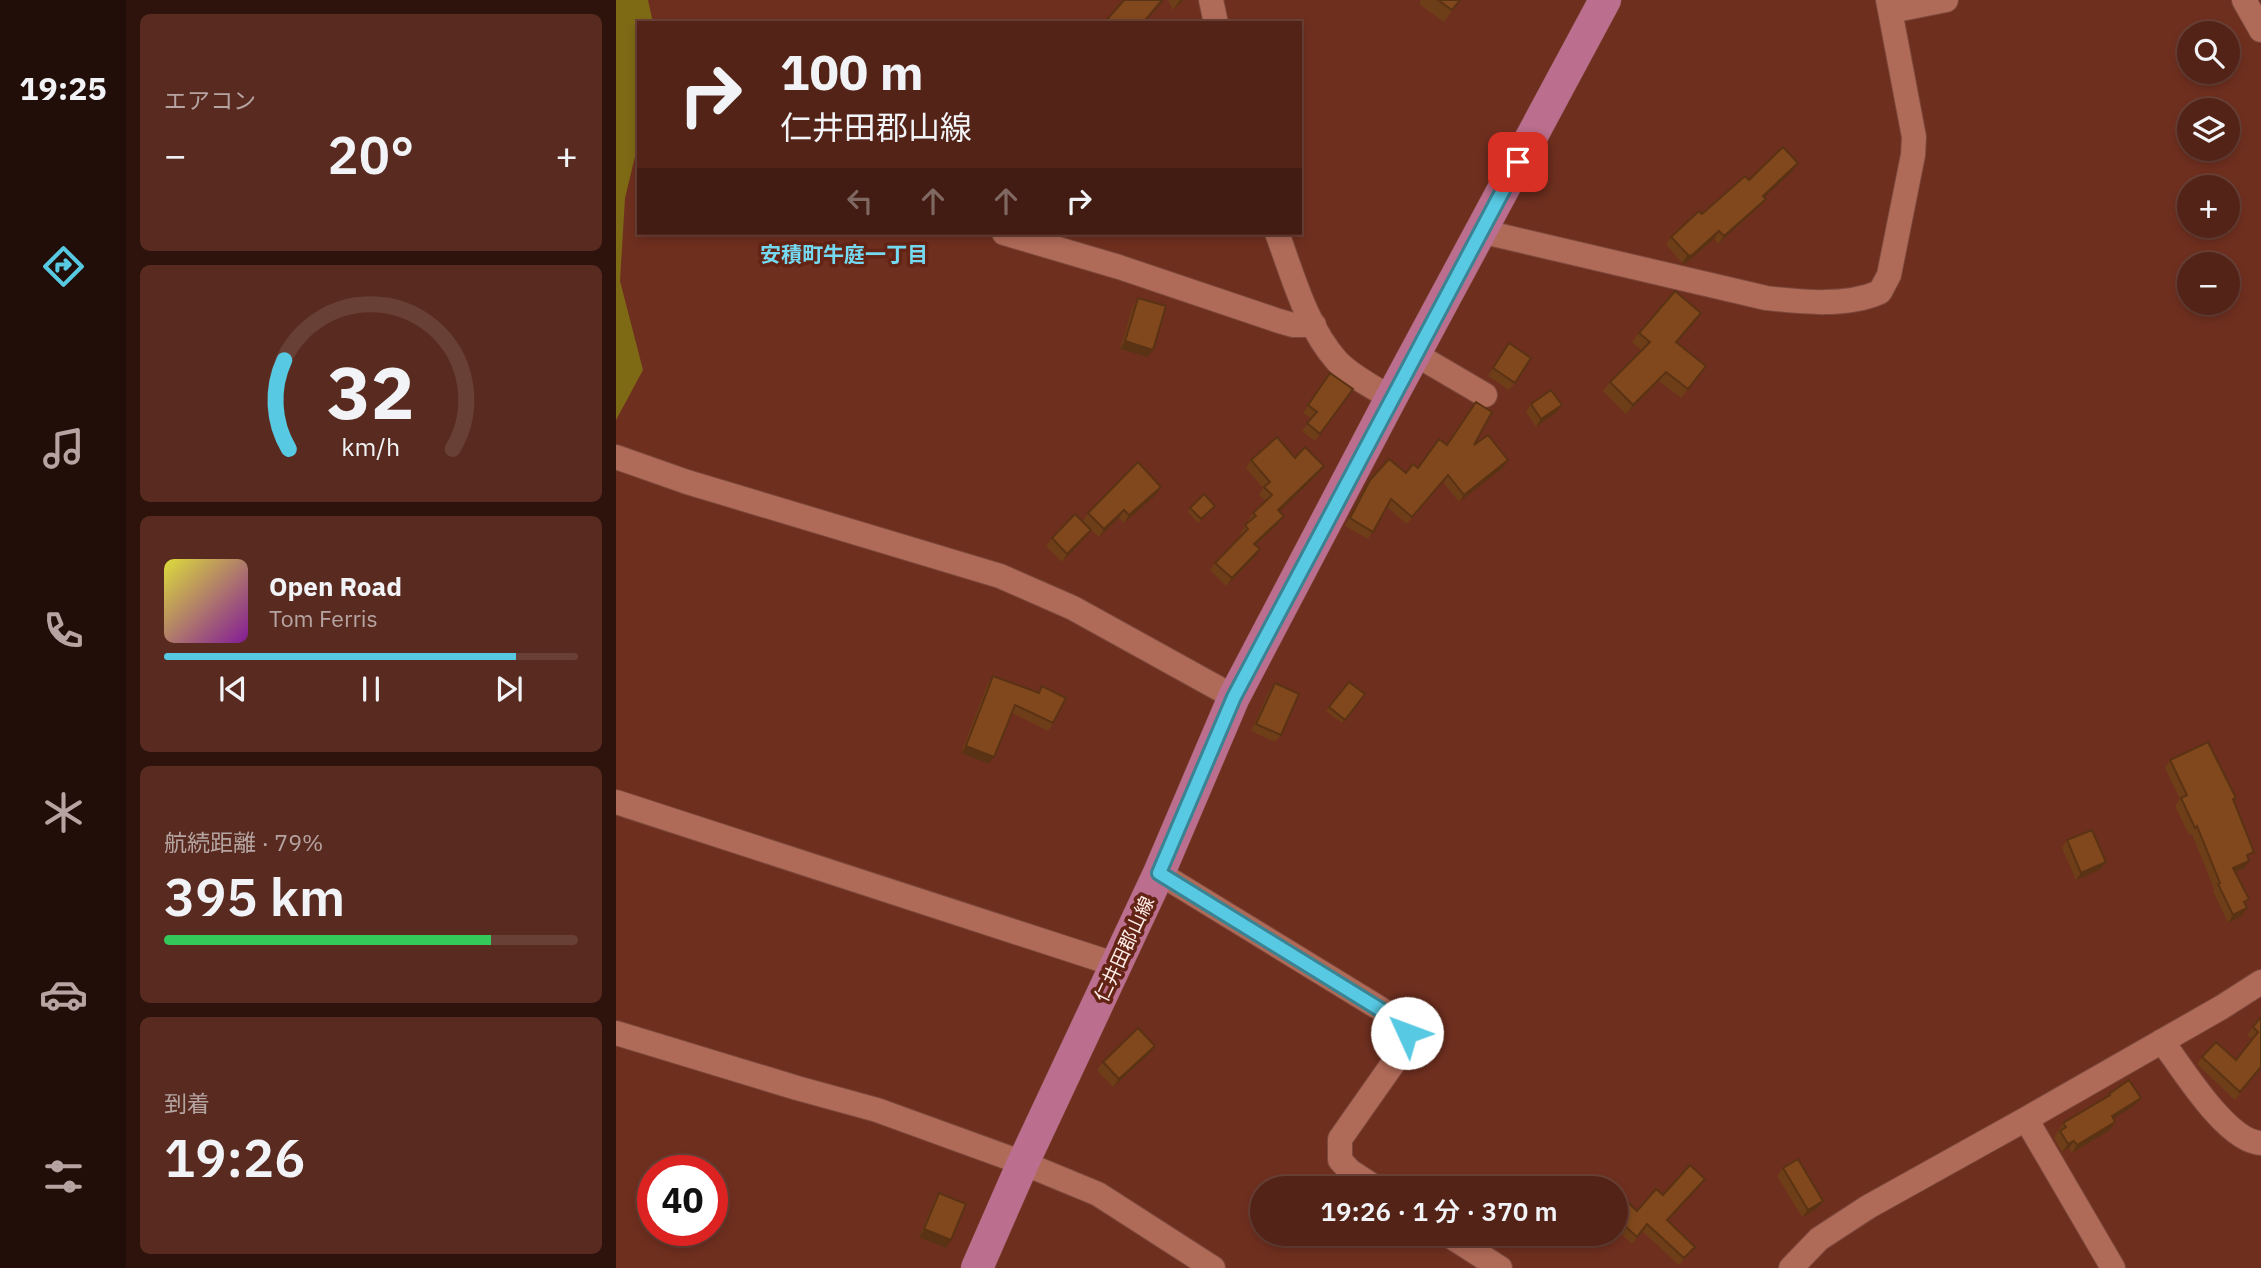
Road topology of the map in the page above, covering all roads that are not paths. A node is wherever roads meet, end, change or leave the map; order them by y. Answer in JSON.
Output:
{"nodes":[{"id":1,"x":1211,"y":0,"type":"edge"},
{"id":2,"x":1605,"y":0,"type":"edge"},
{"id":3,"x":1946,"y":0,"type":"edge"},
{"id":4,"x":2244,"y":0,"type":"edge"},
{"id":5,"x":1889,"y":5,"type":"edge"},
{"id":6,"x":1216,"y":21,"type":"edge"},
{"id":7,"x":2261,"y":30,"type":"edge"},
{"id":8,"x":1480,"y":231,"type":"junction"},
{"id":9,"x":1011,"y":235,"type":"edge"},
{"id":10,"x":1278,"y":235,"type":"edge"},
{"id":11,"x":1314,"y":325,"type":"junction"},
{"id":12,"x":1415,"y":354,"type":"junction"},
{"id":13,"x":1485,"y":395,"type":"dead end"},
{"id":14,"x":1391,"y":398,"type":"junction"},
{"id":15,"x":616,"y":457,"type":"edge"},
{"id":16,"x":1234,"y":697,"type":"junction"},
{"id":17,"x":616,"y":802,"type":"edge"},
{"id":18,"x":1159,"y":873,"type":"junction"},
{"id":19,"x":1117,"y":965,"type":"junction"},
{"id":20,"x":2261,"y":982,"type":"edge"},
{"id":21,"x":616,"y":1033,"type":"edge"},
{"id":22,"x":2162,"y":1041,"type":"junction"},
{"id":23,"x":2026,"y":1119,"type":"junction"},
{"id":24,"x":2261,"y":1143,"type":"edge"},
{"id":25,"x":1023,"y":1163,"type":"junction"},
{"id":26,"x":1358,"y":1176,"type":"edge"},
{"id":27,"x":1466,"y":1246,"type":"edge"},
{"id":28,"x":977,"y":1268,"type":"edge"},
{"id":29,"x":1213,"y":1268,"type":"edge"},
{"id":30,"x":1500,"y":1268,"type":"edge"},
{"id":31,"x":1791,"y":1268,"type":"edge"},
{"id":32,"x":2113,"y":1268,"type":"edge"}],
"edges":[{"from":1,"to":6,"type":"street"},
{"from":2,"to":8,"type":"main road","name":"仁井田郡山線"},
{"from":3,"to":5,"type":"street"},
{"from":4,"to":7,"type":"street"},
{"from":5,"to":8,"type":"street"},
{"from":8,"to":12,"type":"main road","name":"仁井田郡山線"},
{"from":9,"to":11,"type":"street"},
{"from":10,"to":11,"type":"street"},
{"from":11,"to":14,"type":"street"},
{"from":12,"to":13,"type":"street"},
{"from":12,"to":14,"type":"main road","name":"仁井田郡山線"},
{"from":14,"to":16,"type":"main road","name":"仁井田郡山線"},
{"from":15,"to":16,"type":"street"},
{"from":16,"to":18,"type":"main road","name":"仁井田郡山線"},
{"from":17,"to":19,"type":"street"},
{"from":18,"to":19,"type":"main road","name":"仁井田郡山線"},
{"from":18,"to":26,"type":"street"},
{"from":19,"to":25,"type":"main road","name":"仁井田郡山線"},
{"from":20,"to":22,"type":"street"},
{"from":21,"to":25,"type":"street"},
{"from":22,"to":23,"type":"street"},
{"from":22,"to":24,"type":"street"},
{"from":23,"to":31,"type":"street"},
{"from":23,"to":32,"type":"street"},
{"from":25,"to":28,"type":"main road","name":"仁井田郡山線"},
{"from":25,"to":29,"type":"street"},
{"from":27,"to":30,"type":"street"}]}
